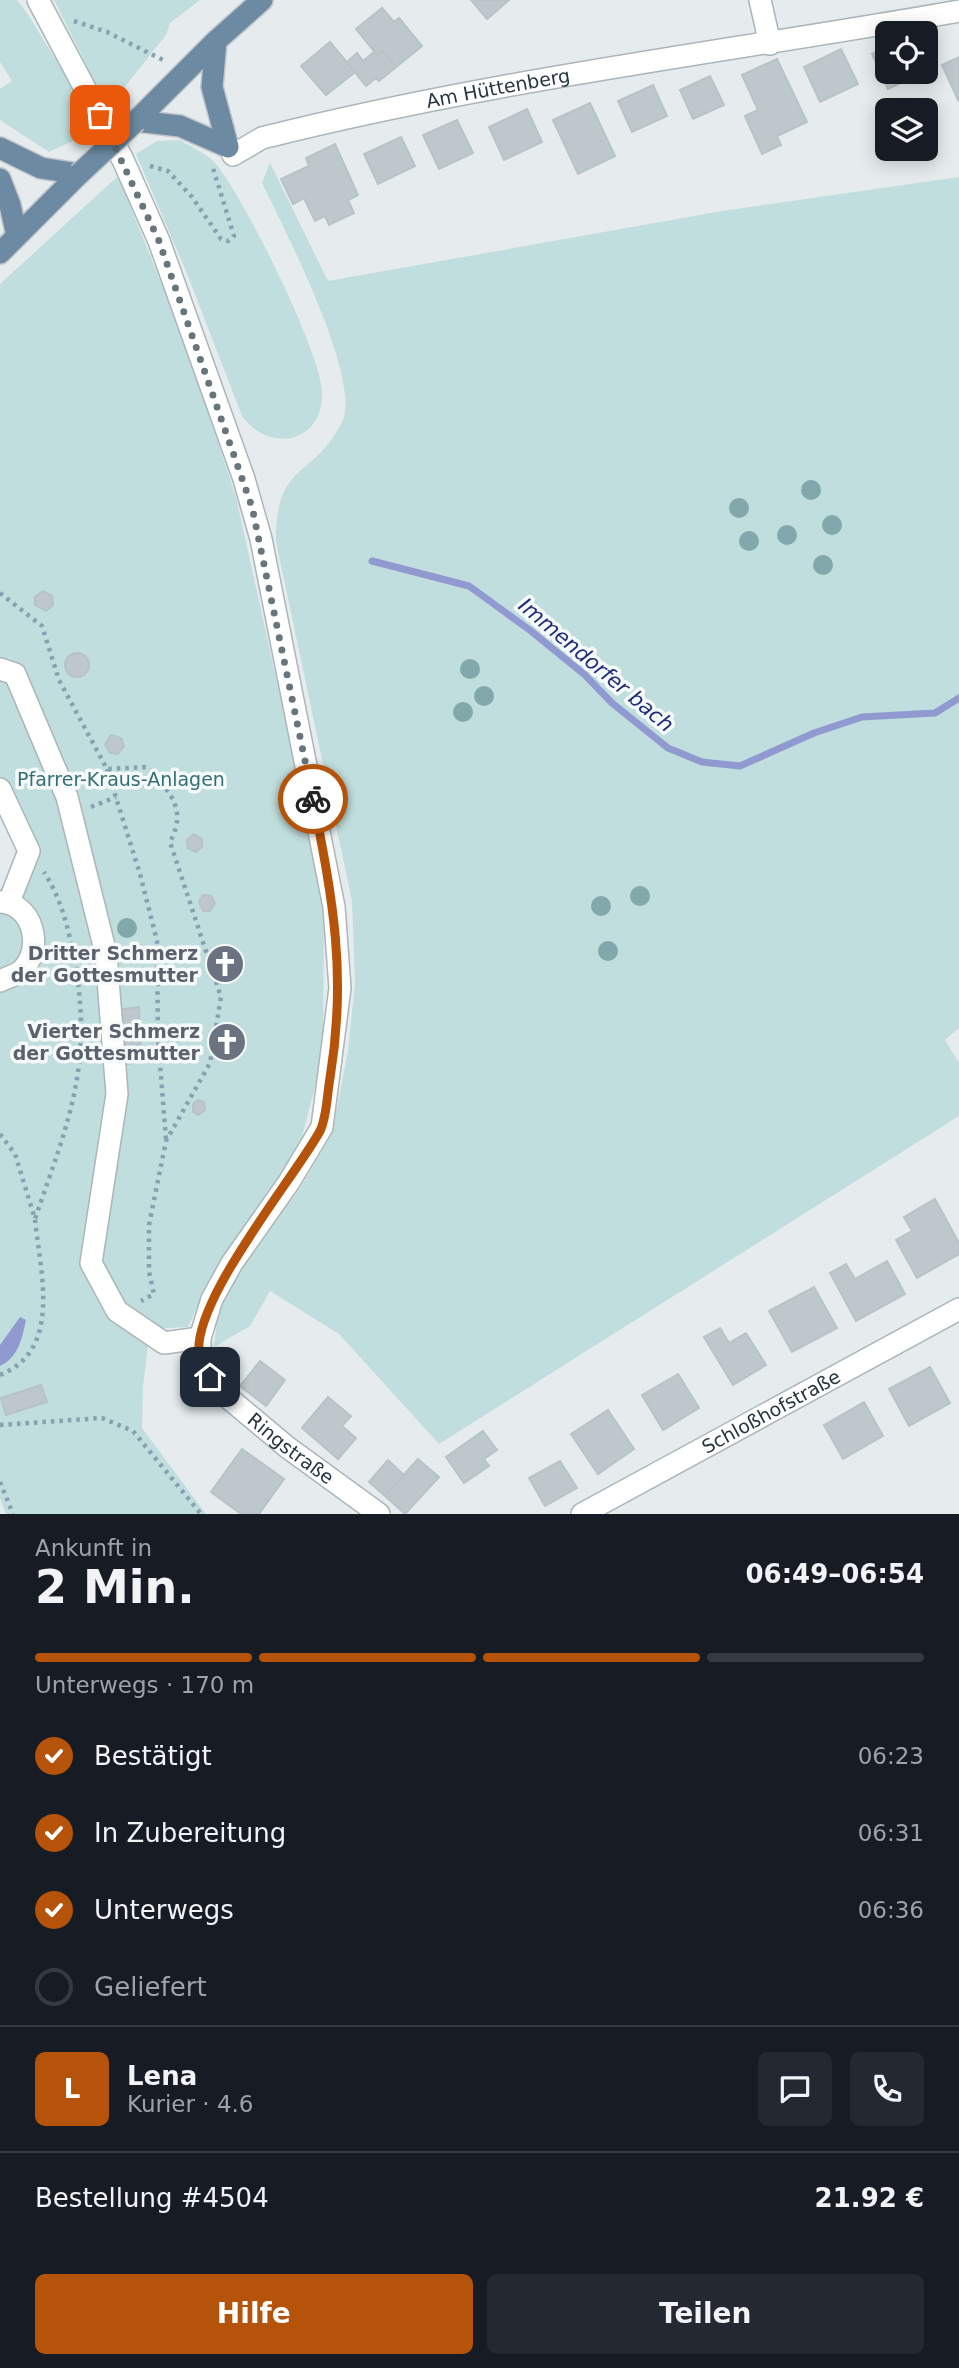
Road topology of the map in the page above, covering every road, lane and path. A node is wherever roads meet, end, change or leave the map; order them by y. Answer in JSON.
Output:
{"nodes":[{"id":1,"x":38,"y":0,"type":"edge"},
{"id":2,"x":262,"y":0,"type":"edge"},
{"id":3,"x":760,"y":0,"type":"edge"},
{"id":4,"x":959,"y":11,"type":"edge"},
{"id":5,"x":54,"y":26,"type":"junction"},
{"id":6,"x":216,"y":41,"type":"junction"},
{"id":7,"x":770,"y":44,"type":"junction"},
{"id":8,"x":179,"y":77,"type":"junction"},
{"id":9,"x":135,"y":121,"type":"junction"},
{"id":10,"x":206,"y":137,"type":"junction"},
{"id":11,"x":0,"y":148,"type":"edge"},
{"id":12,"x":233,"y":155,"type":"dead end"},
{"id":13,"x":123,"y":160,"type":"junction"},
{"id":14,"x":79,"y":174,"type":"junction"},
{"id":15,"x":0,"y":179,"type":"edge"},
{"id":16,"x":17,"y":236,"type":"junction"},
{"id":17,"x":0,"y":253,"type":"edge"},
{"id":18,"x":0,"y":593,"type":"edge"},
{"id":19,"x":0,"y":669,"type":"edge"},
{"id":20,"x":107,"y":769,"type":"junction"},
{"id":21,"x":0,"y":789,"type":"edge"},
{"id":22,"x":27,"y":860,"type":"junction"},
{"id":23,"x":5,"y":902,"type":"edge"},
{"id":24,"x":0,"y":981,"type":"edge"},
{"id":25,"x":0,"y":1135,"type":"edge"},
{"id":26,"x":166,"y":1141,"type":"junction"},
{"id":27,"x":35,"y":1219,"type":"junction"},
{"id":28,"x":105,"y":1290,"type":"junction"},
{"id":29,"x":959,"y":1309,"type":"edge"},
{"id":30,"x":200,"y":1338,"type":"junction"},
{"id":31,"x":0,"y":1375,"type":"edge"},
{"id":32,"x":0,"y":1425,"type":"edge"},
{"id":33,"x":0,"y":1482,"type":"edge"},
{"id":34,"x":13,"y":1514,"type":"edge"},
{"id":35,"x":201,"y":1514,"type":"edge"},
{"id":36,"x":379,"y":1514,"type":"edge"},
{"id":37,"x":582,"y":1514,"type":"edge"}],
"edges":[{"from":1,"to":5,"type":"street"},
{"from":2,"to":6,"type":"main road"},
{"from":3,"to":7,"type":"street"},
{"from":4,"to":7,"type":"street","name":"Am Hüttenberg"},
{"from":5,"to":8,"type":"path"},
{"from":5,"to":13,"type":"street"},
{"from":6,"to":8,"type":"main road"},
{"from":6,"to":10,"type":"main road"},
{"from":7,"to":12,"type":"street","name":"Am Hüttenberg"},
{"from":8,"to":9,"type":"main road"},
{"from":9,"to":10,"type":"main road"},
{"from":9,"to":14,"type":"main road","bridge":true},
{"from":10,"to":13,"type":"path"},
{"from":11,"to":14,"type":"main road"},
{"from":13,"to":30,"type":"street"},
{"from":14,"to":16,"type":"main road"},
{"from":15,"to":16,"type":"main road"},
{"from":16,"to":17,"type":"main road"},
{"from":18,"to":20,"type":"path"},
{"from":19,"to":28,"type":"street"},
{"from":20,"to":26,"type":"path"},
{"from":20,"to":26,"type":"path"},
{"from":21,"to":22,"type":"street"},
{"from":22,"to":23,"type":"street"},
{"from":22,"to":27,"type":"path"},
{"from":23,"to":24,"type":"street"},
{"from":25,"to":27,"type":"path"},
{"from":26,"to":28,"type":"path"},
{"from":27,"to":31,"type":"path"},
{"from":28,"to":30,"type":"street"},
{"from":29,"to":37,"type":"street","name":"Schloßhofstraße"},
{"from":30,"to":36,"type":"street","name":"Ringstraße"},
{"from":32,"to":35,"type":"path"},
{"from":33,"to":34,"type":"path"}]}
